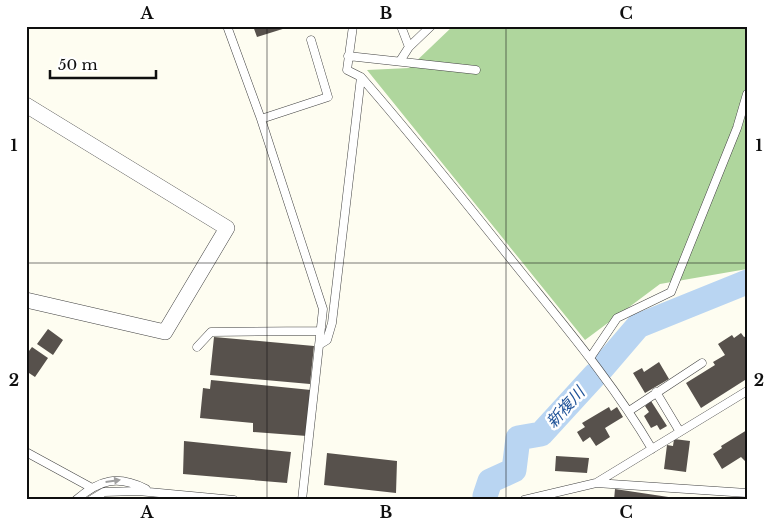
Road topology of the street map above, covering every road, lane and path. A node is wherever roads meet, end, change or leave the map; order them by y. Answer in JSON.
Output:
{"nodes":[{"id":1,"x":227,"y":26,"type":"edge"},
{"id":2,"x":353,"y":26,"type":"edge"},
{"id":3,"x":401,"y":26,"type":"edge"},
{"id":4,"x":431,"y":26,"type":"edge"},
{"id":5,"x":310,"y":40,"type":"dead end"},
{"id":6,"x":410,"y":47,"type":"junction"},
{"id":7,"x":348,"y":56,"type":"junction"},
{"id":8,"x":400,"y":61,"type":"junction"},
{"id":9,"x":476,"y":70,"type":"dead end"},
{"id":10,"x":362,"y":77,"type":"junction"},
{"id":11,"x":747,"y":94,"type":"edge"},
{"id":12,"x":26,"y":105,"type":"edge"},
{"id":13,"x":262,"y":119,"type":"junction"},
{"id":14,"x":26,"y":300,"type":"edge"},
{"id":15,"x":320,"y":331,"type":"junction"},
{"id":16,"x":319,"y":345,"type":"junction"},
{"id":17,"x":197,"y":347,"type":"dead end"},
{"id":18,"x":590,"y":358,"type":"junction"},
{"id":19,"x":702,"y":363,"type":"dead end"},
{"id":20,"x":747,"y":391,"type":"edge"},
{"id":21,"x":656,"y":392,"type":"junction"},
{"id":22,"x":629,"y":411,"type":"junction"},
{"id":23,"x":680,"y":432,"type":"junction"},
{"id":24,"x":652,"y":449,"type":"junction"},
{"id":25,"x":26,"y":452,"type":"edge"},
{"id":26,"x":596,"y":482,"type":"junction"},
{"id":27,"x":92,"y":488,"type":"junction"},
{"id":28,"x":153,"y":492,"type":"junction"},
{"id":29,"x":112,"y":493,"type":"junction"},
{"id":30,"x":747,"y":493,"type":"edge"},
{"id":31,"x":76,"y":500,"type":"edge"},
{"id":32,"x":91,"y":500,"type":"edge"},
{"id":33,"x":107,"y":500,"type":"edge"},
{"id":34,"x":234,"y":500,"type":"edge"},
{"id":35,"x":302,"y":500,"type":"edge"},
{"id":36,"x":524,"y":500,"type":"edge"}],
"edges":[{"from":1,"to":13,"type":"lane"},
{"from":2,"to":7,"type":"lane"},
{"from":3,"to":6,"type":"lane"},
{"from":4,"to":6,"type":"lane"},
{"from":5,"to":13,"type":"lane"},
{"from":6,"to":8,"type":"lane"},
{"from":7,"to":8,"type":"lane"},
{"from":7,"to":10,"type":"lane"},
{"from":8,"to":9,"type":"lane"},
{"from":10,"to":16,"type":"lane"},
{"from":10,"to":18,"type":"lane"},
{"from":11,"to":18,"type":"lane"},
{"from":12,"to":14,"type":"street"},
{"from":13,"to":15,"type":"lane"},
{"from":15,"to":16,"type":"lane"},
{"from":15,"to":17,"type":"lane"},
{"from":16,"to":35,"type":"lane"},
{"from":18,"to":22,"type":"lane"},
{"from":19,"to":21,"type":"lane"},
{"from":20,"to":23,"type":"lane"},
{"from":21,"to":22,"type":"lane"},
{"from":21,"to":23,"type":"lane"},
{"from":22,"to":24,"type":"lane"},
{"from":23,"to":24,"type":"lane"},
{"from":24,"to":26,"type":"lane"},
{"from":25,"to":27,"type":"lane"},
{"from":26,"to":30,"type":"lane"},
{"from":26,"to":36,"type":"lane"},
{"from":27,"to":28,"type":"lane","one_way":true},
{"from":27,"to":31,"type":"lane"},
{"from":28,"to":29,"type":"lane"},
{"from":28,"to":34,"type":"lane"},
{"from":29,"to":32,"type":"lane"},
{"from":29,"to":33,"type":"lane"}]}
